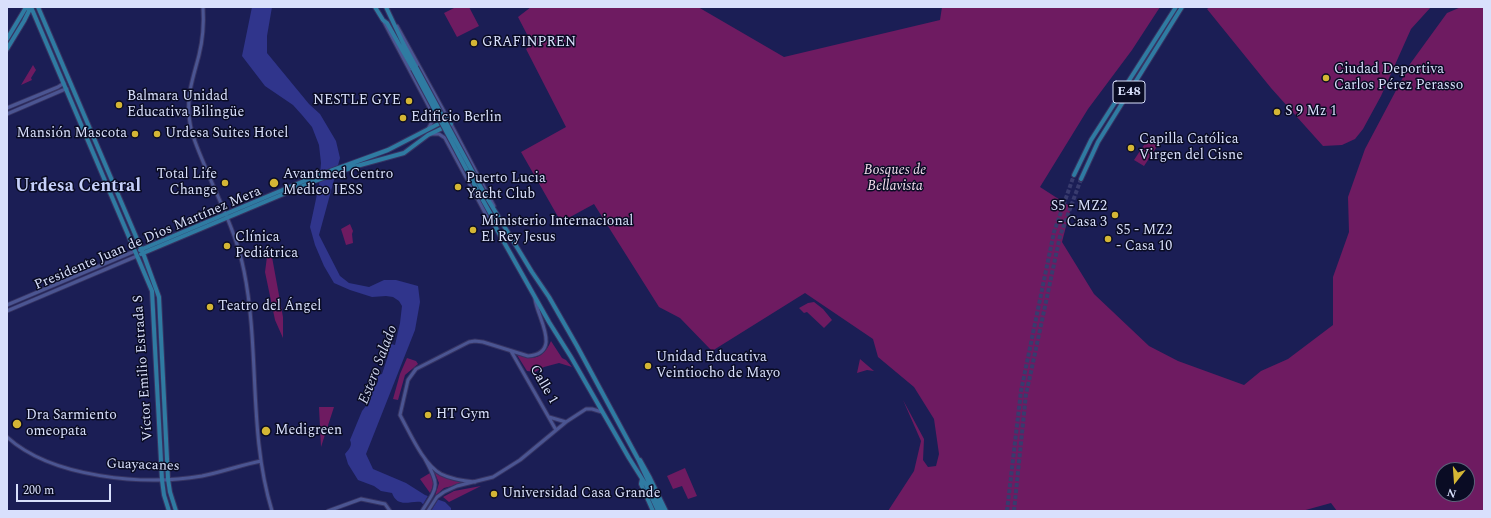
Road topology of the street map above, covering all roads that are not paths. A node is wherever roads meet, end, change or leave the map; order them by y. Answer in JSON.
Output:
{"nodes":[{"id":1,"x":31,"y":7,"type":"edge"},
{"id":2,"x":38,"y":7,"type":"edge"},
{"id":3,"x":203,"y":7,"type":"edge"},
{"id":4,"x":375,"y":7,"type":"edge"},
{"id":5,"x":386,"y":7,"type":"edge"},
{"id":6,"x":1176,"y":7,"type":"edge"},
{"id":7,"x":1182,"y":7,"type":"edge"},
{"id":8,"x":37,"y":18,"type":"junction"},
{"id":9,"x":382,"y":20,"type":"junction"},
{"id":10,"x":24,"y":21,"type":"junction"},
{"id":11,"x":395,"y":22,"type":"junction"},
{"id":12,"x":47,"y":28,"type":"junction"},
{"id":13,"x":7,"y":39,"type":"edge"},
{"id":14,"x":7,"y":48,"type":"edge"},
{"id":15,"x":414,"y":68,"type":"junction"},
{"id":16,"x":64,"y":83,"type":"junction"},
{"id":17,"x":67,"y":89,"type":"junction"},
{"id":18,"x":7,"y":108,"type":"edge"},
{"id":19,"x":443,"y":109,"type":"junction"},
{"id":20,"x":7,"y":114,"type":"edge"},
{"id":21,"x":432,"y":114,"type":"junction"},
{"id":22,"x":448,"y":119,"type":"junction"},
{"id":23,"x":451,"y":124,"type":"junction"},
{"id":24,"x":82,"y":126,"type":"junction"},
{"id":25,"x":426,"y":133,"type":"junction"},
{"id":26,"x":459,"y":139,"type":"junction"},
{"id":27,"x":404,"y":142,"type":"junction"},
{"id":28,"x":97,"y":144,"type":"junction"},
{"id":29,"x":449,"y":145,"type":"junction"},
{"id":30,"x":394,"y":148,"type":"junction"},
{"id":31,"x":92,"y":150,"type":"junction"},
{"id":32,"x":409,"y":150,"type":"junction"},
{"id":33,"x":102,"y":155,"type":"junction"},
{"id":34,"x":399,"y":155,"type":"junction"},
{"id":35,"x":1082,"y":156,"type":"junction"},
{"id":36,"x":1090,"y":160,"type":"junction"},
{"id":37,"x":353,"y":165,"type":"junction"},
{"id":38,"x":1074,"y":175,"type":"tunnel mouth"},
{"id":39,"x":1081,"y":179,"type":"tunnel mouth"},
{"id":40,"x":311,"y":180,"type":"junction"},
{"id":41,"x":482,"y":194,"type":"junction"},
{"id":42,"x":496,"y":212,"type":"junction"},
{"id":43,"x":225,"y":213,"type":"junction"},
{"id":44,"x":227,"y":218,"type":"junction"},
{"id":45,"x":496,"y":228,"type":"junction"},
{"id":46,"x":140,"y":251,"type":"junction"},
{"id":47,"x":137,"y":256,"type":"junction"},
{"id":48,"x":535,"y":295,"type":"junction"},
{"id":49,"x":7,"y":305,"type":"edge"},
{"id":50,"x":153,"y":309,"type":"junction"},
{"id":51,"x":159,"y":309,"type":"junction"},
{"id":52,"x":7,"y":311,"type":"edge"},
{"id":53,"x":511,"y":351,"type":"junction"},
{"id":54,"x":602,"y":412,"type":"junction"},
{"id":55,"x":159,"y":416,"type":"junction"},
{"id":56,"x":165,"y":416,"type":"junction"},
{"id":57,"x":549,"y":418,"type":"junction"},
{"id":58,"x":566,"y":422,"type":"junction"},
{"id":59,"x":556,"y":430,"type":"junction"},
{"id":60,"x":7,"y":438,"type":"edge"},
{"id":61,"x":420,"y":452,"type":"junction"},
{"id":62,"x":638,"y":459,"type":"junction"},
{"id":63,"x":261,"y":461,"type":"junction"},
{"id":64,"x":642,"y":478,"type":"junction"},
{"id":65,"x":168,"y":479,"type":"junction"},
{"id":66,"x":162,"y":480,"type":"junction"},
{"id":67,"x":475,"y":482,"type":"junction"},
{"id":68,"x":647,"y":483,"type":"junction"},
{"id":69,"x":169,"y":511,"type":"edge"},
{"id":70,"x":176,"y":511,"type":"edge"},
{"id":71,"x":272,"y":511,"type":"edge"},
{"id":72,"x":328,"y":511,"type":"edge"},
{"id":73,"x":390,"y":511,"type":"edge"},
{"id":74,"x":422,"y":511,"type":"edge"},
{"id":75,"x":428,"y":511,"type":"edge"},
{"id":76,"x":653,"y":511,"type":"edge"},
{"id":77,"x":658,"y":511,"type":"edge"},
{"id":78,"x":662,"y":511,"type":"edge"},
{"id":79,"x":666,"y":511,"type":"edge"}],
"edges":[{"from":1,"to":8,"type":"main road"},
{"from":1,"to":10,"type":"main road"},
{"from":1,"to":12,"type":"main road"},
{"from":1,"to":13,"type":"main road"},
{"from":2,"to":12,"type":"main road","name":"Víctor Emilio Estrada S"},
{"from":3,"to":43,"type":"street"},
{"from":4,"to":9,"type":"main road"},
{"from":5,"to":11,"type":"main road"},
{"from":6,"to":35,"type":"main road","number":"E48"},
{"from":7,"to":36,"type":"main road","number":"E48"},
{"from":8,"to":10,"type":"main road"},
{"from":8,"to":16,"type":"main road"},
{"from":9,"to":15,"type":"main road"},
{"from":9,"to":21,"type":"street"},
{"from":10,"to":14,"type":"main road"},
{"from":11,"to":15,"type":"main road"},
{"from":11,"to":19,"type":"street"},
{"from":12,"to":28,"type":"main road","name":"Víctor Emilio Estrada S"},
{"from":15,"to":41,"type":"main road","bridge":true},
{"from":16,"to":17,"type":"main road"},
{"from":16,"to":18,"type":"street"},
{"from":17,"to":20,"type":"street"},
{"from":17,"to":24,"type":"main road"},
{"from":19,"to":21,"type":"street"},
{"from":19,"to":22,"type":"street"},
{"from":21,"to":25,"type":"street"},
{"from":22,"to":23,"type":"street"},
{"from":22,"to":25,"type":"main road","name":"Presidente Juan de Dios Martínez Mera"},
{"from":23,"to":25,"type":"main road","name":"Presidente Juan de Dios Martínez Mera"},
{"from":23,"to":26,"type":"street"},
{"from":24,"to":28,"type":"main road"},
{"from":24,"to":31,"type":"main road"},
{"from":25,"to":27,"type":"main road","name":"Presidente Juan de Dios Martínez Mera"},
{"from":25,"to":29,"type":"street"},
{"from":25,"to":32,"type":"main road","name":"Presidente Juan de Dios Martínez Mera"},
{"from":26,"to":29,"type":"street"},
{"from":26,"to":42,"type":"street"},
{"from":27,"to":30,"type":"main road","name":"Presidente Juan de Dios Martínez Mera"},
{"from":27,"to":32,"type":"main road"},
{"from":28,"to":33,"type":"main road","name":"Víctor Emilio Estrada S"},
{"from":29,"to":45,"type":"street"},
{"from":30,"to":34,"type":"main road"},
{"from":30,"to":37,"type":"main road","name":"Presidente Juan de Dios Martínez Mera"},
{"from":31,"to":33,"type":"main road"},
{"from":31,"to":46,"type":"main road"},
{"from":32,"to":34,"type":"main road","name":"Presidente Juan de Dios Martínez Mera"},
{"from":33,"to":46,"type":"main road","name":"Víctor Emilio Estrada S"},
{"from":34,"to":37,"type":"main road","name":"Presidente Juan de Dios Martínez Mera"},
{"from":35,"to":36,"type":"main road"},
{"from":35,"to":38,"type":"main road","number":"E48"},
{"from":36,"to":39,"type":"main road","number":"E48"},
{"from":37,"to":40,"type":"main road","name":"Presidente Juan de Dios Martínez Mera"},
{"from":40,"to":43,"type":"main road","name":"Presidente Juan de Dios Martínez Mera"},
{"from":40,"to":44,"type":"main road","name":"Presidente Juan de Dios Martínez Mera"},
{"from":41,"to":42,"type":"main road"},
{"from":41,"to":45,"type":"main road"},
{"from":42,"to":62,"type":"main road"},
{"from":43,"to":44,"type":"street"},
{"from":43,"to":46,"type":"main road","name":"Presidente Juan de Dios Martínez Mera"},
{"from":44,"to":46,"type":"main road","name":"Presidente Juan de Dios Martínez Mera"},
{"from":44,"to":63,"type":"street"},
{"from":45,"to":48,"type":"main road"},
{"from":46,"to":47,"type":"main road","name":"Presidente Juan de Dios Martínez Mera"},
{"from":46,"to":49,"type":"street","name":"Presidente Juan de Dios Martínez Mera"},
{"from":46,"to":51,"type":"main road","name":"Víctor Emilio Estrada S"},
{"from":47,"to":50,"type":"main road","name":"Víctor Emilio Estrada S"},
{"from":47,"to":52,"type":"street","name":"Presidente Juan de Dios Martínez Mera"},
{"from":48,"to":53,"type":"street"},
{"from":48,"to":54,"type":"main road"},
{"from":50,"to":51,"type":"main road"},
{"from":50,"to":55,"type":"main road","name":"Víctor Emilio Estrada S"},
{"from":51,"to":56,"type":"main road","name":"Víctor Emilio Estrada S"},
{"from":53,"to":57,"type":"street","name":"Calle 1"},
{"from":53,"to":61,"type":"street"},
{"from":54,"to":58,"type":"street"},
{"from":54,"to":64,"type":"main road"},
{"from":55,"to":56,"type":"main road"},
{"from":55,"to":66,"type":"main road","name":"Víctor Emilio Estrada S"},
{"from":56,"to":65,"type":"main road","name":"Víctor Emilio Estrada S"},
{"from":57,"to":58,"type":"street"},
{"from":57,"to":59,"type":"street","name":"Calle 1"},
{"from":58,"to":59,"type":"street"},
{"from":59,"to":67,"type":"street"},
{"from":60,"to":66,"type":"street","name":"Guayacanes"},
{"from":61,"to":67,"type":"street"},
{"from":61,"to":74,"type":"street"},
{"from":62,"to":68,"type":"main road"},
{"from":62,"to":79,"type":"main road"},
{"from":63,"to":65,"type":"street","name":"Guayacanes"},
{"from":63,"to":71,"type":"street"},
{"from":64,"to":68,"type":"main road"},
{"from":64,"to":76,"type":"main road"},
{"from":65,"to":66,"type":"street","name":"Guayacanes"},
{"from":65,"to":70,"type":"main road","name":"Víctor Emilio Estrada S"},
{"from":66,"to":69,"type":"main road","name":"Víctor Emilio Estrada S"},
{"from":67,"to":75,"type":"street"},
{"from":68,"to":77,"type":"main road"},
{"from":68,"to":78,"type":"main road"},
{"from":72,"to":73,"type":"street"}]}
